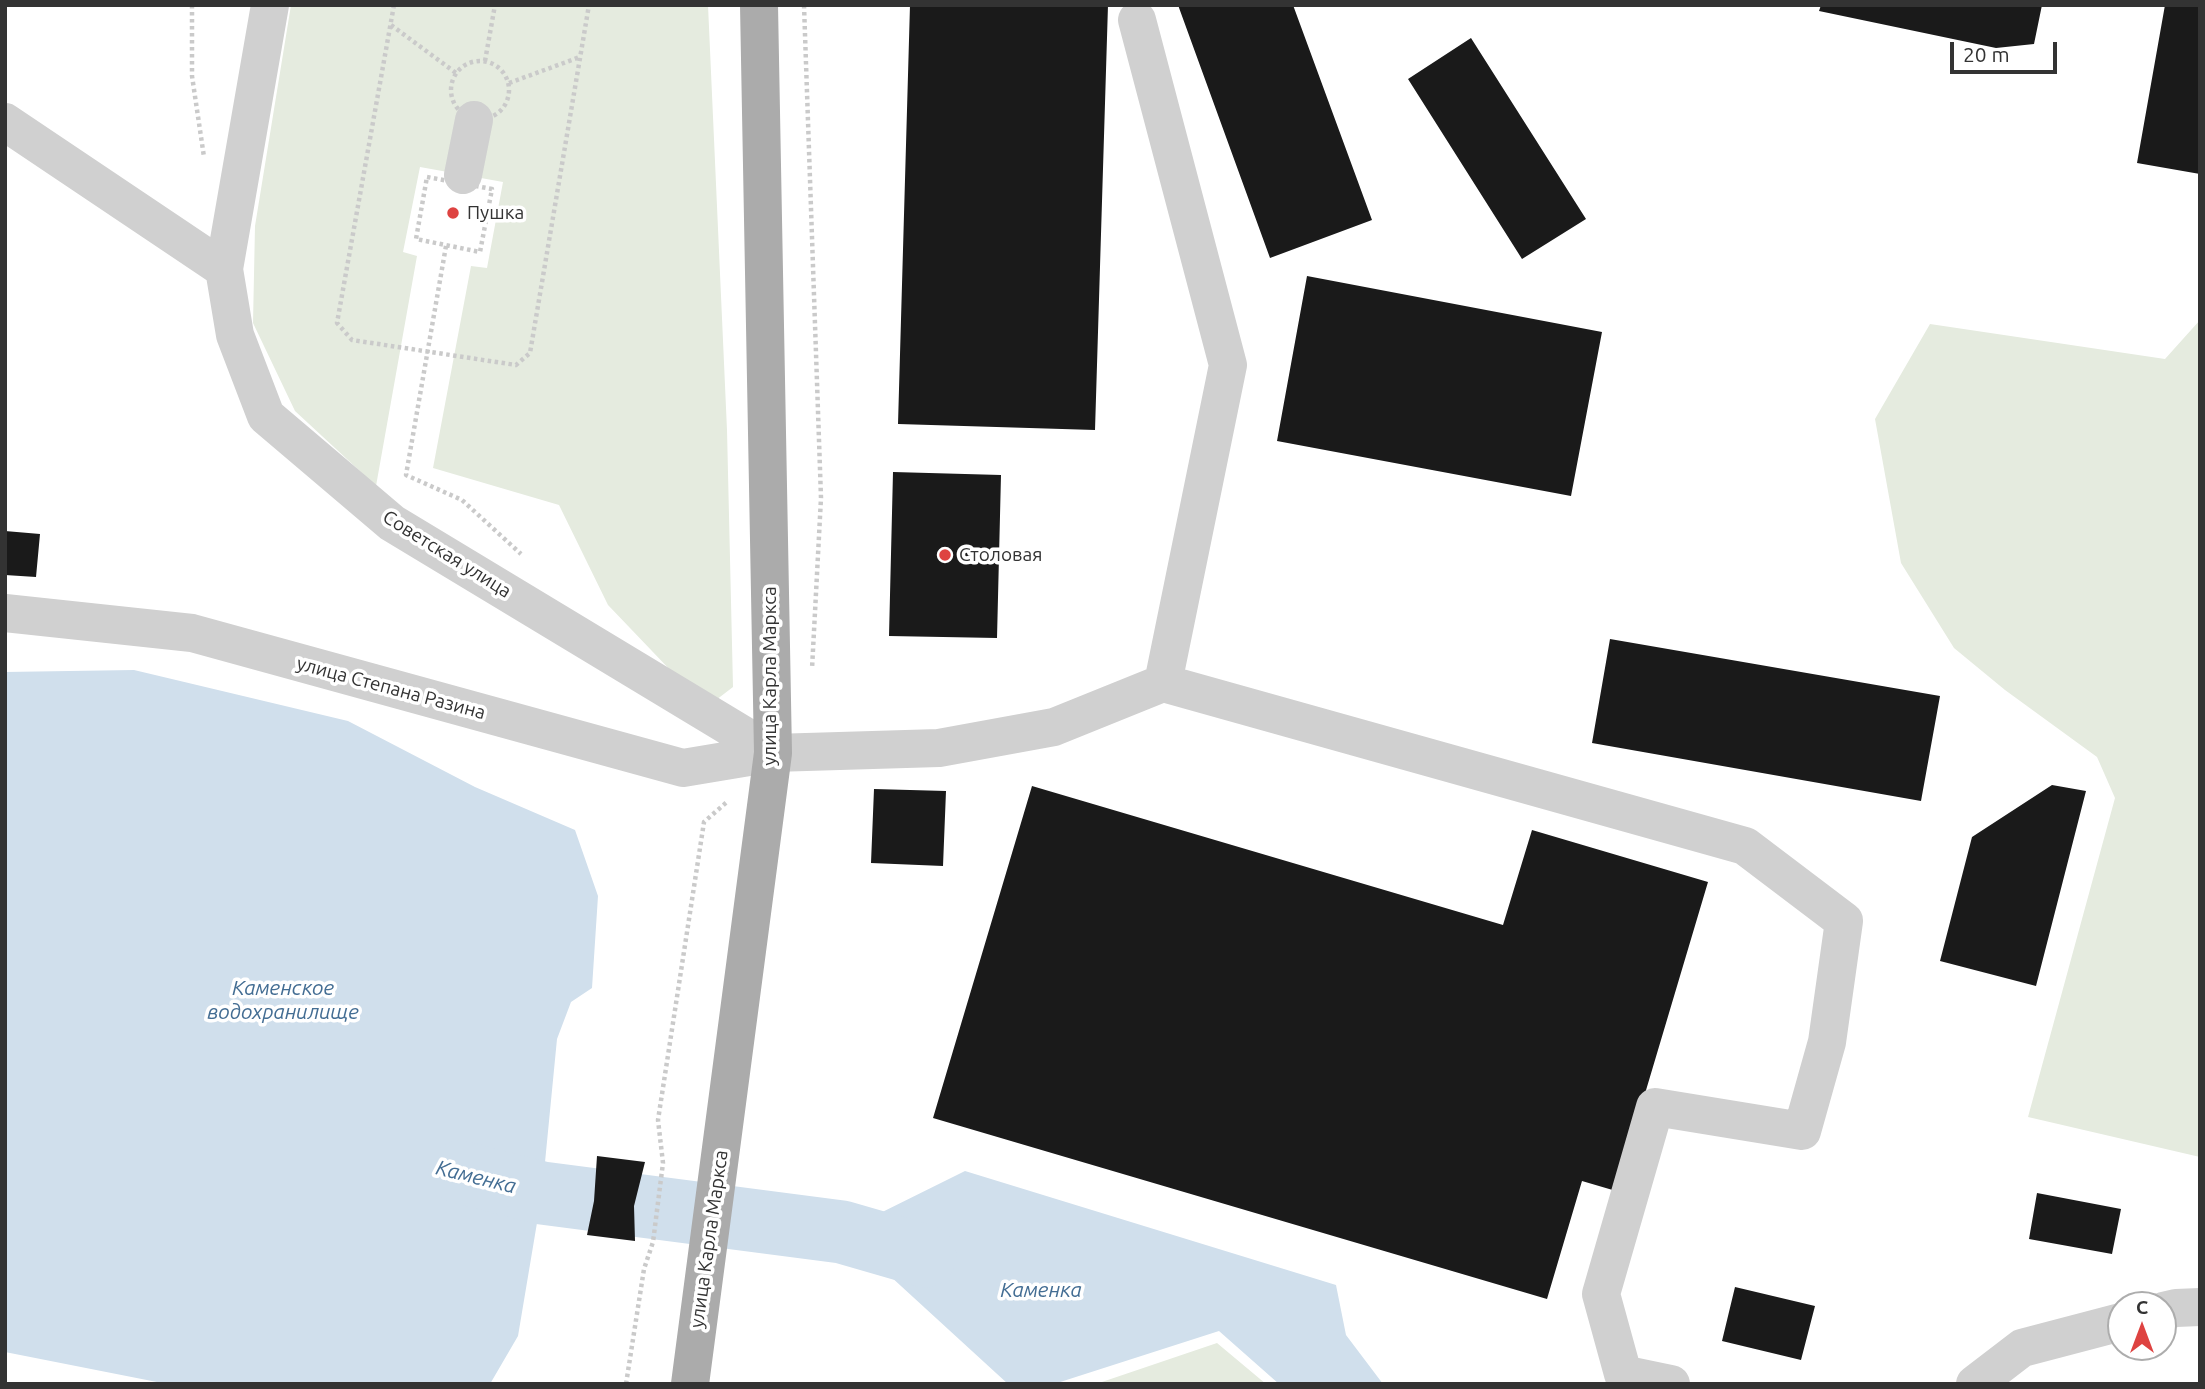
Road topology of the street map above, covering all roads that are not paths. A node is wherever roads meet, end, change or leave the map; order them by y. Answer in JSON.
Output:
{"nodes":[{"id":1,"x":270,"y":5,"type":"edge"},
{"id":2,"x":759,"y":5,"type":"edge"},
{"id":3,"x":1137,"y":20,"type":"dead end"},
{"id":4,"x":474,"y":120,"type":"dead end"},
{"id":5,"x":5,"y":122,"type":"edge"},
{"id":6,"x":463,"y":175,"type":"dead end"},
{"id":7,"x":224,"y":269,"type":"junction"},
{"id":8,"x":5,"y":613,"type":"edge"},
{"id":9,"x":1163,"y":683,"type":"junction"},
{"id":10,"x":773,"y":753,"type":"junction"},
{"id":11,"x":2177,"y":1307,"type":"edge"},
{"id":12,"x":2200,"y":1307,"type":"edge"},
{"id":13,"x":2107,"y":1326,"type":"edge"},
{"id":14,"x":690,"y":1384,"type":"edge"},
{"id":15,"x":1671,"y":1384,"type":"edge"},
{"id":16,"x":1975,"y":1384,"type":"edge"}],
"edges":[{"from":1,"to":7,"type":"street","name":"Советская улица"},
{"from":2,"to":10,"type":"main road","name":"улица Карла Маркса"},
{"from":3,"to":9,"type":"street"},
{"from":4,"to":6,"type":"street"},
{"from":5,"to":7,"type":"street"},
{"from":7,"to":10,"type":"street","name":"Советская улица"},
{"from":8,"to":10,"type":"street","name":"улица Степана Разина"},
{"from":9,"to":10,"type":"street","name":"улица Степана Разина"},
{"from":9,"to":15,"type":"street"},
{"from":10,"to":14,"type":"main road","name":"улица Карла Маркса"},
{"from":11,"to":12,"type":"street"},
{"from":13,"to":16,"type":"street"}]}
